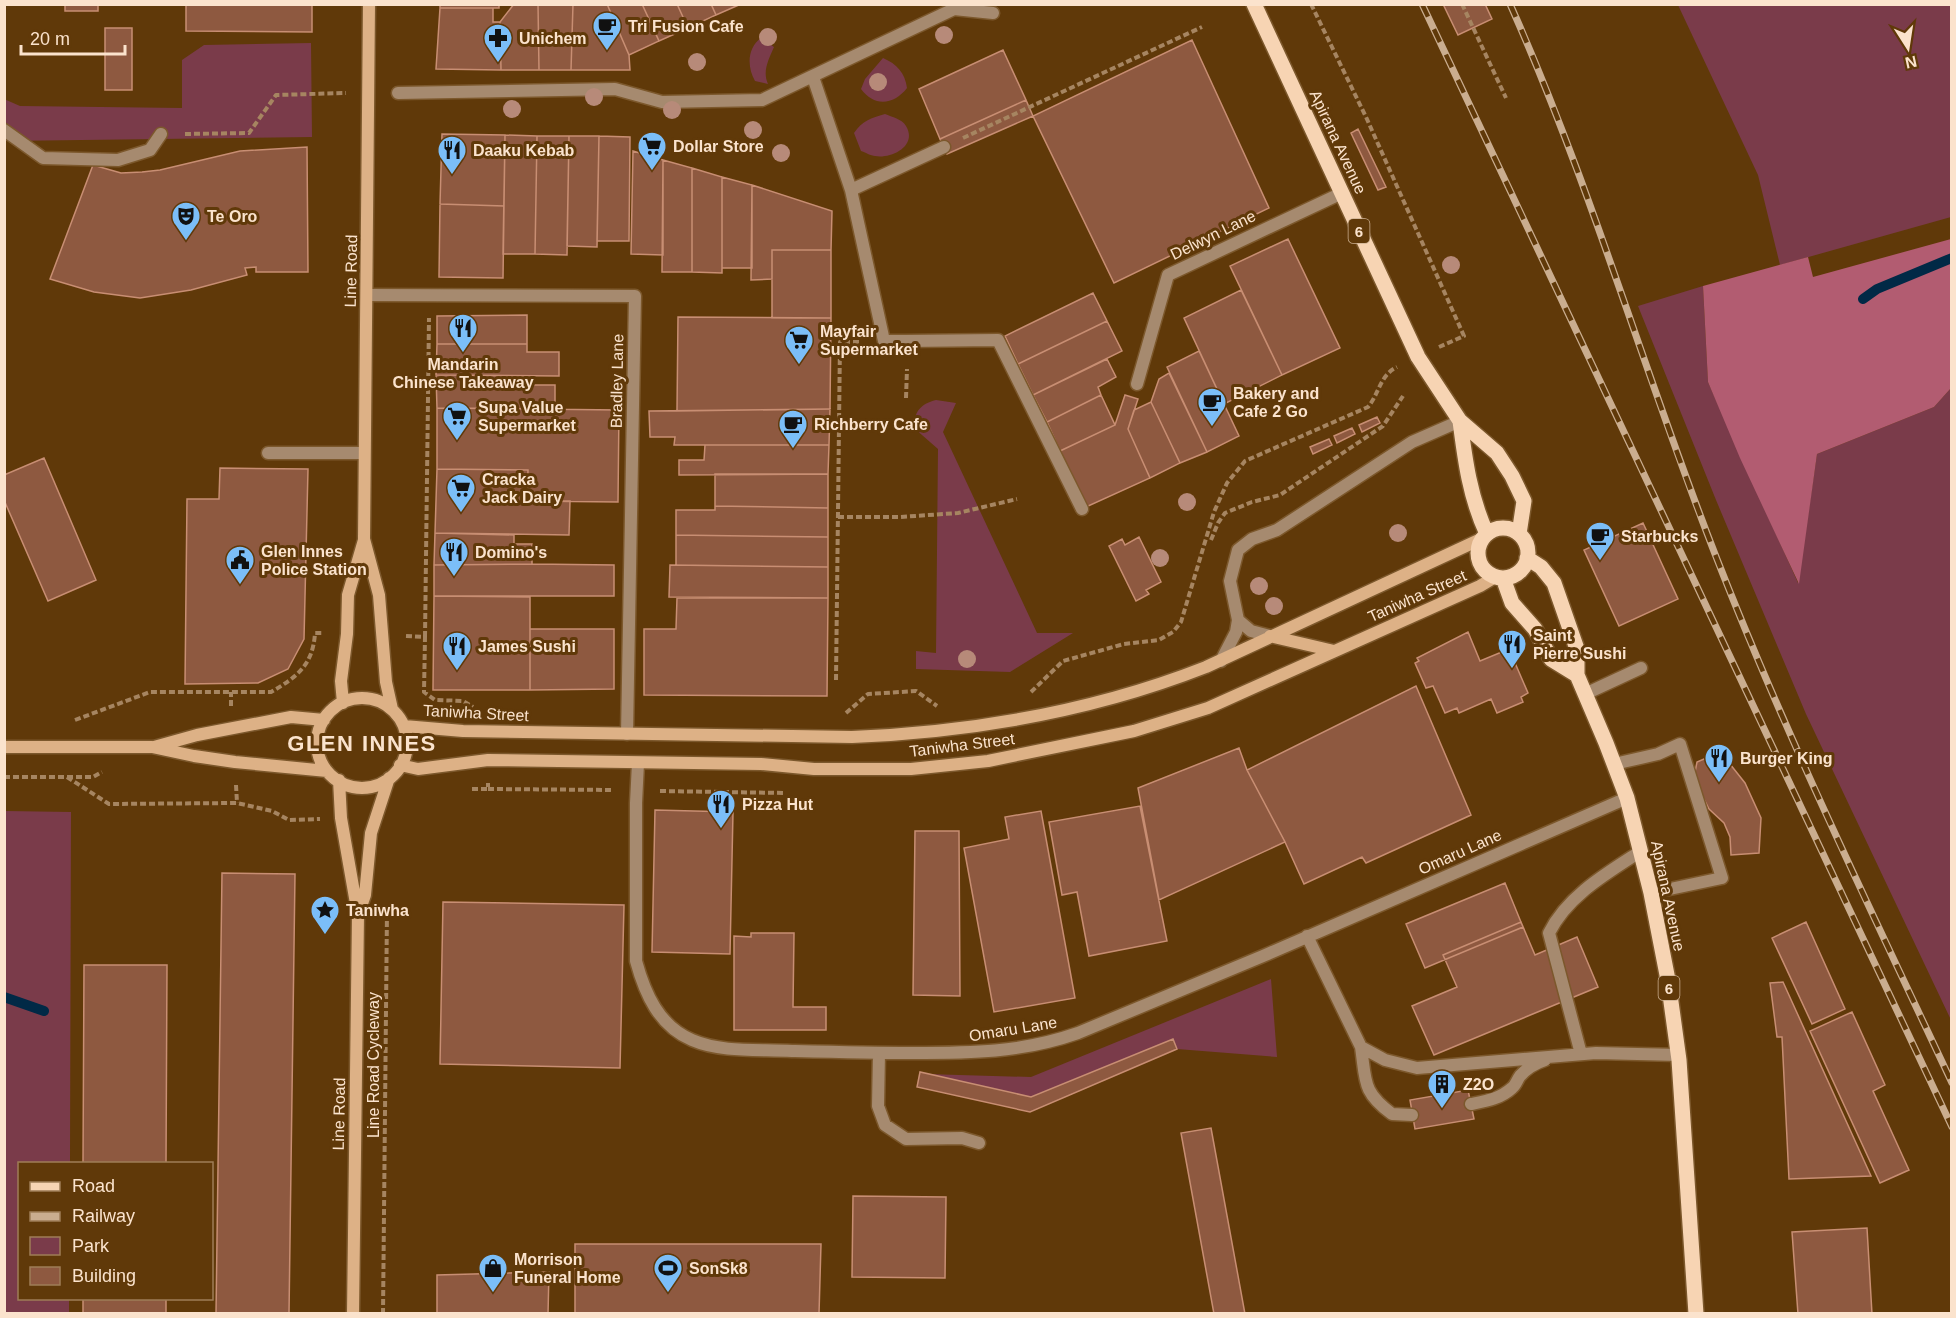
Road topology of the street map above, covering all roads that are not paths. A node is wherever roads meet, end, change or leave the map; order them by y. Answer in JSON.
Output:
{"nodes":[{"id":1,"x":369,"y":4,"type":"edge"},
{"id":2,"x":1254,"y":4,"type":"edge"},
{"id":3,"x":993,"y":13,"type":"dead end"},
{"id":4,"x":813,"y":77,"type":"junction"},
{"id":5,"x":398,"y":93,"type":"dead end"},
{"id":6,"x":4,"y":130,"type":"edge"},
{"id":7,"x":161,"y":134,"type":"dead end"},
{"id":8,"x":944,"y":147,"type":"road end"},
{"id":9,"x":851,"y":190,"type":"junction"},
{"id":10,"x":1342,"y":193,"type":"junction"},
{"id":11,"x":367,"y":295,"type":"junction"},
{"id":12,"x":1137,"y":384,"type":"dead end"},
{"id":13,"x":1460,"y":421,"type":"junction"},
{"id":14,"x":268,"y":453,"type":"dead end"},
{"id":15,"x":364,"y":453,"type":"junction"},
{"id":16,"x":1082,"y":509,"type":"dead end"},
{"id":17,"x":1520,"y":534,"type":"junction"},
{"id":18,"x":1484,"y":536,"type":"junction"},
{"id":19,"x":364,"y":539,"type":"junction"},
{"id":20,"x":1527,"y":558,"type":"junction"},
{"id":21,"x":1499,"y":577,"type":"junction"},
{"id":22,"x":1238,"y":620,"type":"junction"},
{"id":23,"x":1270,"y":636,"type":"junction"},
{"id":24,"x":1334,"y":651,"type":"junction"},
{"id":25,"x":1221,"y":661,"type":"junction"},
{"id":26,"x":1641,"y":668,"type":"dead end"},
{"id":27,"x":1577,"y":675,"type":"junction"},
{"id":28,"x":1585,"y":694,"type":"junction"},
{"id":29,"x":343,"y":703,"type":"junction"},
{"id":30,"x":392,"y":709,"type":"junction"},
{"id":31,"x":324,"y":720,"type":"junction"},
{"id":32,"x":404,"y":726,"type":"junction"},
{"id":33,"x":627,"y":734,"type":"junction"},
{"id":34,"x":4,"y":747,"type":"edge"},
{"id":35,"x":152,"y":747,"type":"junction"},
{"id":36,"x":638,"y":763,"type":"junction"},
{"id":37,"x":1614,"y":764,"type":"junction"},
{"id":38,"x":400,"y":765,"type":"junction"},
{"id":39,"x":327,"y":771,"type":"junction"},
{"id":40,"x":389,"y":778,"type":"junction"},
{"id":41,"x":339,"y":780,"type":"junction"},
{"id":42,"x":1627,"y":798,"type":"junction"},
{"id":43,"x":1641,"y":851,"type":"junction"},
{"id":44,"x":1652,"y":893,"type":"junction"},
{"id":45,"x":358,"y":915,"type":"junction"},
{"id":46,"x":1307,"y":936,"type":"junction"},
{"id":47,"x":1361,"y":1047,"type":"junction"},
{"id":48,"x":879,"y":1053,"type":"junction"},
{"id":49,"x":1581,"y":1054,"type":"junction"},
{"id":50,"x":1679,"y":1055,"type":"junction"},
{"id":51,"x":1555,"y":1057,"type":"junction"},
{"id":52,"x":1471,"y":1104,"type":"dead end"},
{"id":53,"x":1412,"y":1115,"type":"dead end"},
{"id":54,"x":979,"y":1143,"type":"dead end"},
{"id":55,"x":353,"y":1314,"type":"edge"},
{"id":56,"x":1696,"y":1314,"type":"edge"}],
"edges":[{"from":1,"to":11,"type":"main road","name":"Line Road"},
{"from":2,"to":10,"type":"main road","name":"Apirana Avenue","number":"6"},
{"from":3,"to":4,"type":"street"},
{"from":4,"to":5,"type":"street"},
{"from":4,"to":9,"type":"street"},
{"from":6,"to":7,"type":"street"},
{"from":8,"to":9,"type":"street"},
{"from":9,"to":16,"type":"street"},
{"from":10,"to":12,"type":"street","name":"Delwyn Lane"},
{"from":10,"to":13,"type":"main road","name":"Apirana Avenue","number":"6"},
{"from":11,"to":15,"type":"main road","name":"Line Road"},
{"from":11,"to":33,"type":"street","name":"Bradley Lane"},
{"from":13,"to":17,"type":"main road","name":"Apirana Avenue","number":"6"},
{"from":13,"to":18,"type":"main road","name":"Apirana Avenue","number":"6"},
{"from":13,"to":22,"type":"street"},
{"from":14,"to":15,"type":"street"},
{"from":15,"to":19,"type":"main road","name":"Line Road"},
{"from":17,"to":18,"type":"main road"},
{"from":17,"to":20,"type":"main road","number":"6"},
{"from":18,"to":21,"type":"main road"},
{"from":18,"to":23,"type":"main road","name":"Taniwha Street"},
{"from":19,"to":29,"type":"main road","name":"Line Road"},
{"from":19,"to":30,"type":"main road","name":"Line Road"},
{"from":20,"to":21,"type":"main road"},
{"from":20,"to":27,"type":"main road","name":"Apirana Avenue","number":"6"},
{"from":21,"to":24,"type":"main road","name":"Taniwha Street"},
{"from":21,"to":27,"type":"main road"},
{"from":22,"to":23,"type":"street"},
{"from":22,"to":25,"type":"street"},
{"from":23,"to":24,"type":"main road"},
{"from":23,"to":25,"type":"main road","name":"Taniwha Street"},
{"from":24,"to":36,"type":"main road","name":"Taniwha Street"},
{"from":25,"to":33,"type":"main road","name":"Taniwha Street"},
{"from":26,"to":28,"type":"street"},
{"from":27,"to":28,"type":"main road","name":"Apirana Avenue","number":"6"},
{"from":28,"to":37,"type":"main road","name":"Apirana Avenue","number":"6"},
{"from":29,"to":30,"type":"main road"},
{"from":29,"to":31,"type":"main road"},
{"from":30,"to":32,"type":"main road"},
{"from":31,"to":35,"type":"main road"},
{"from":31,"to":39,"type":"main road"},
{"from":32,"to":33,"type":"main road","name":"Taniwha Street"},
{"from":32,"to":38,"type":"main road"},
{"from":34,"to":35,"type":"main road"},
{"from":35,"to":39,"type":"main road"},
{"from":36,"to":38,"type":"main road","name":"Taniwha Street"},
{"from":36,"to":48,"type":"street","name":"Omaru Lane"},
{"from":37,"to":42,"type":"main road","name":"Apirana Avenue","number":"6"},
{"from":37,"to":44,"type":"street"},
{"from":38,"to":40,"type":"main road"},
{"from":39,"to":41,"type":"main road"},
{"from":40,"to":41,"type":"main road"},
{"from":40,"to":45,"type":"main road","name":"Line Road"},
{"from":41,"to":45,"type":"main road","name":"Line Road"},
{"from":42,"to":43,"type":"main road","name":"Apirana Avenue","number":"6"},
{"from":42,"to":46,"type":"street","name":"Omaru Lane"},
{"from":43,"to":44,"type":"main road","name":"Apirana Avenue","number":"6"},
{"from":43,"to":49,"type":"street"},
{"from":44,"to":50,"type":"main road","name":"Apirana Avenue","number":"6"},
{"from":45,"to":55,"type":"main road","name":"Line Road"},
{"from":46,"to":47,"type":"street"},
{"from":46,"to":48,"type":"street","name":"Omaru Lane"},
{"from":47,"to":51,"type":"street"},
{"from":47,"to":53,"type":"street"},
{"from":48,"to":54,"type":"street"},
{"from":49,"to":50,"type":"street"},
{"from":49,"to":51,"type":"street"},
{"from":50,"to":56,"type":"main road","name":"Apirana Avenue","number":"6"},
{"from":51,"to":52,"type":"street"}]}
